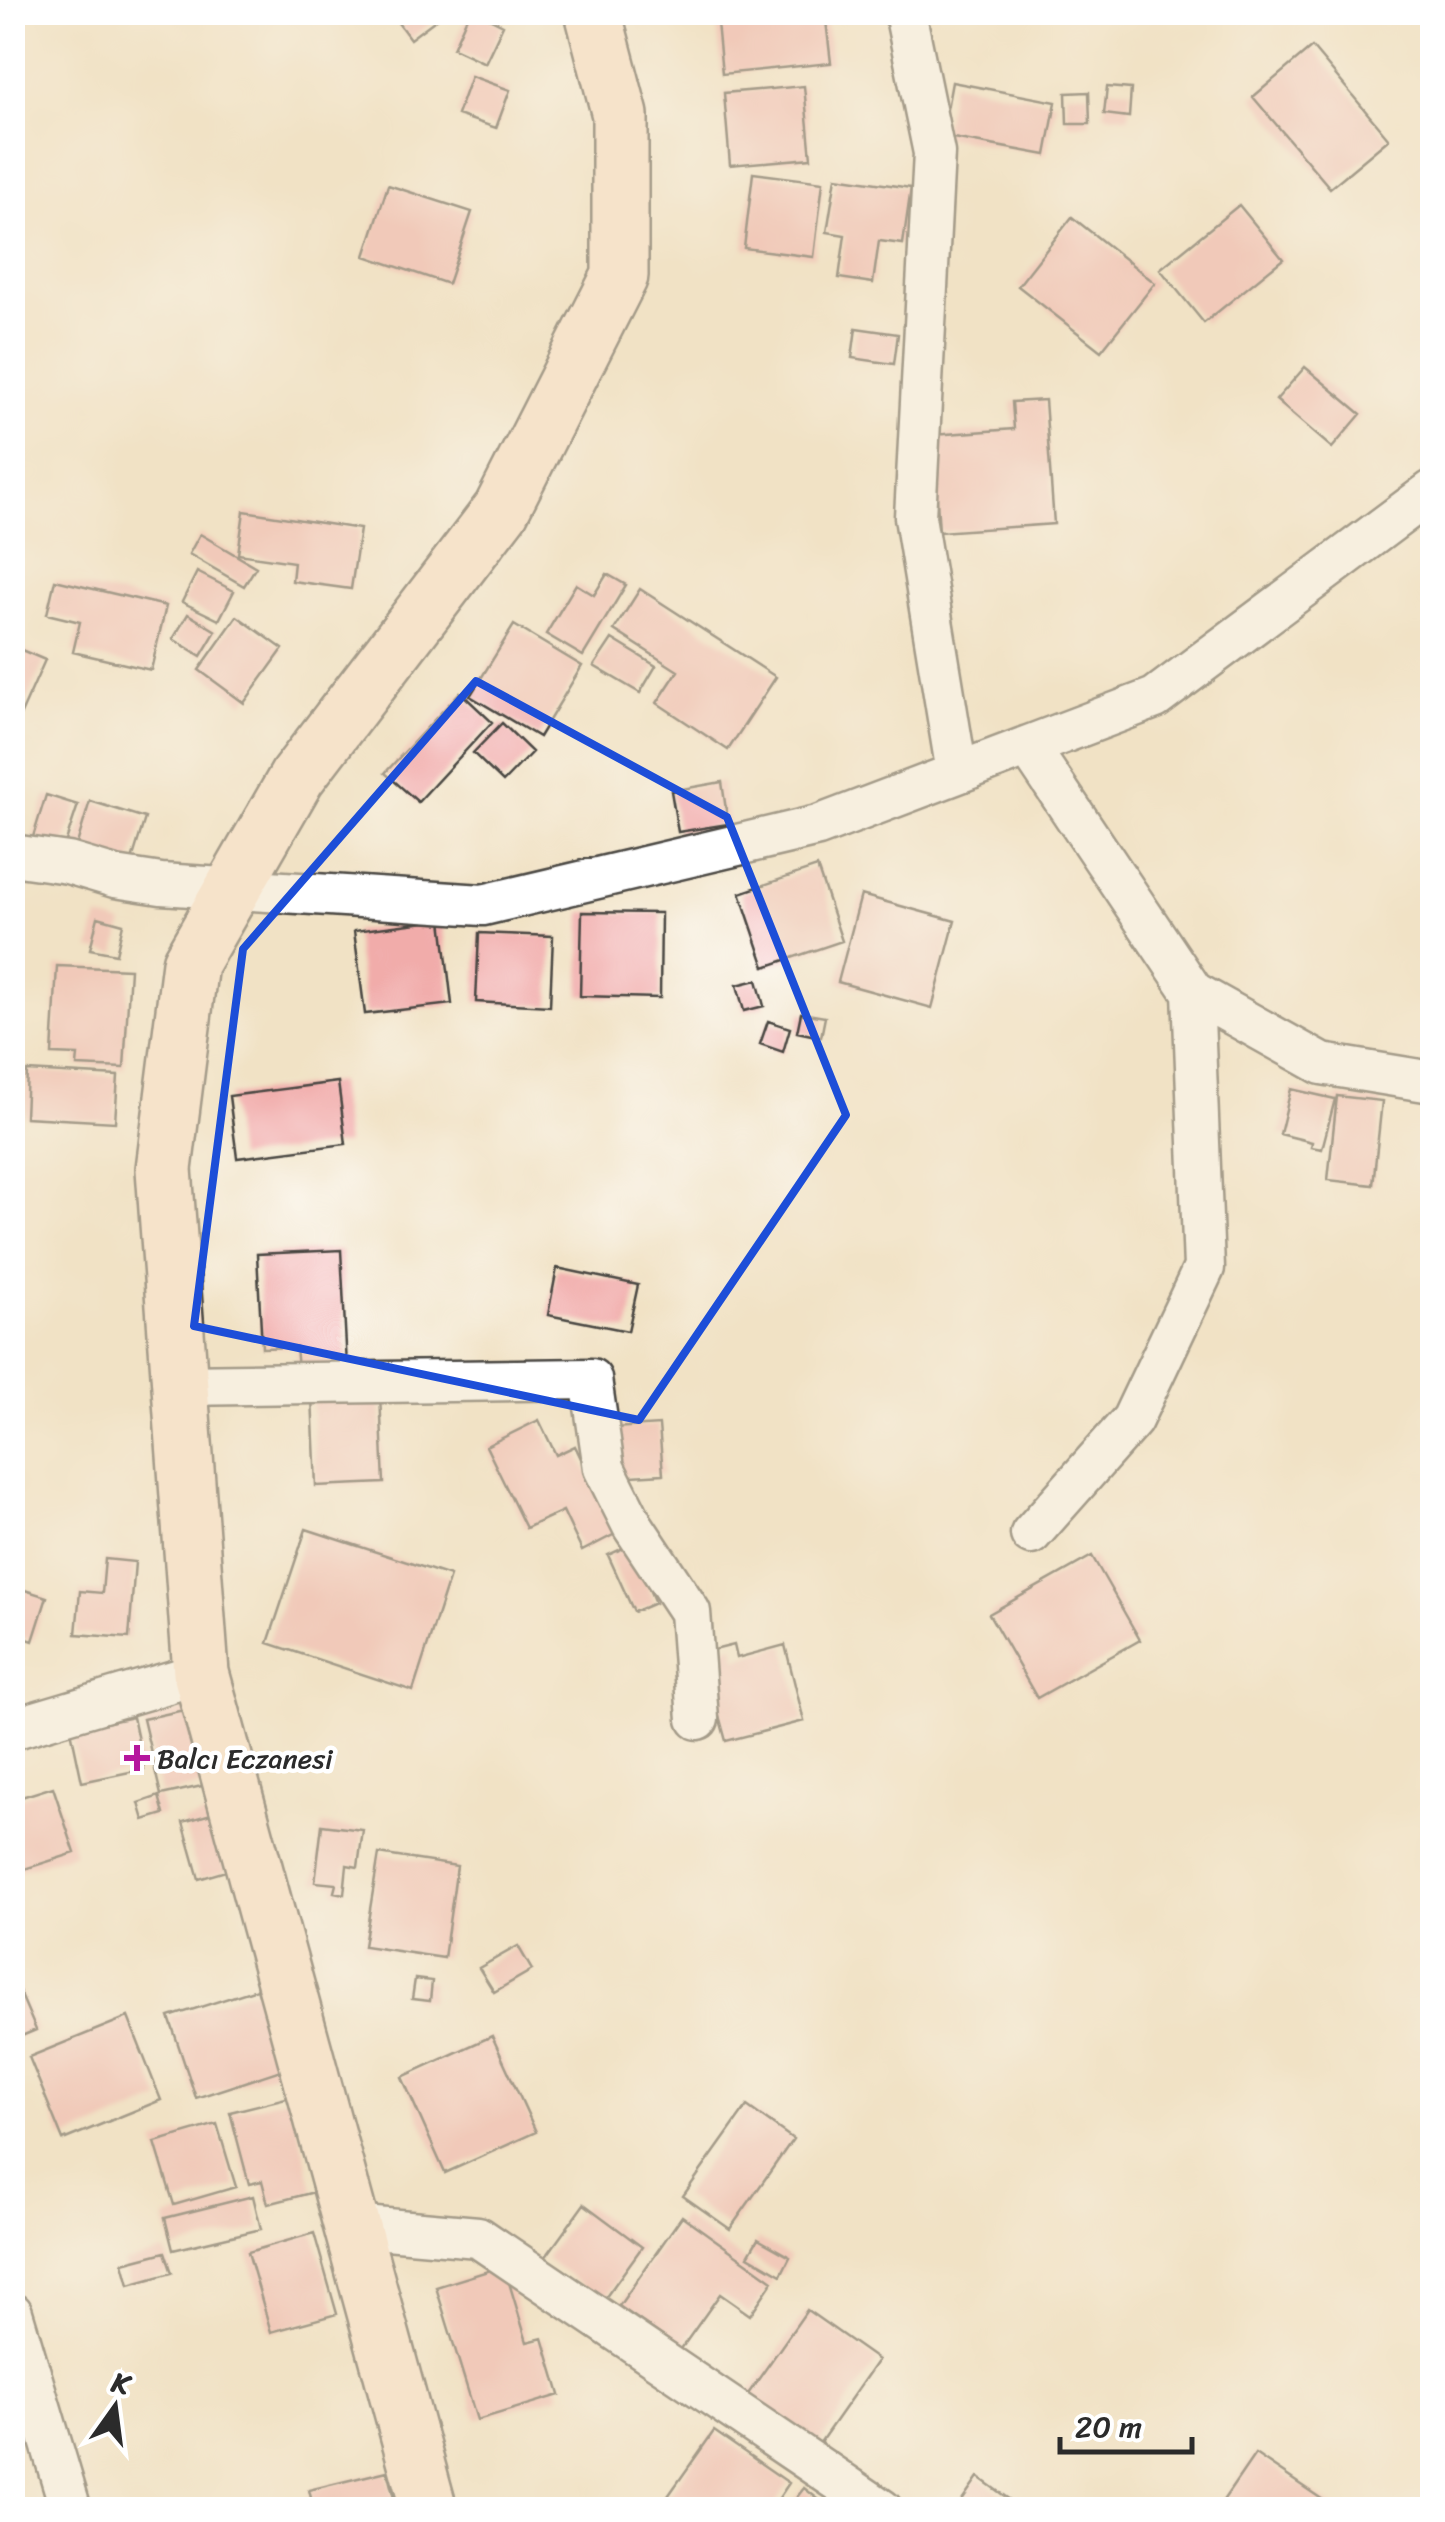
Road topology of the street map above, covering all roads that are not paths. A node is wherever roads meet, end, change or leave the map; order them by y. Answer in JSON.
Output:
{"nodes":[{"id":1,"x":593,"y":12,"type":"edge"},
{"id":2,"x":905,"y":12,"type":"edge"},
{"id":3,"x":1432,"y":490,"type":"edge"},
{"id":4,"x":1028,"y":746,"type":"junction"},
{"id":5,"x":957,"y":773,"type":"junction"},
{"id":6,"x":12,"y":855,"type":"edge"},
{"id":7,"x":232,"y":889,"type":"junction"},
{"id":8,"x":1193,"y":992,"type":"junction"},
{"id":9,"x":1432,"y":1082,"type":"edge"},
{"id":10,"x":180,"y":1385,"type":"junction"},
{"id":11,"x":1031,"y":1534,"type":"dead end"},
{"id":12,"x":201,"y":1673,"type":"junction"},
{"id":13,"x":698,"y":1719,"type":"dead end"},
{"id":14,"x":12,"y":1730,"type":"edge"},
{"id":15,"x":352,"y":2226,"type":"junction"},
{"id":16,"x":12,"y":2312,"type":"edge"},
{"id":17,"x":71,"y":2510,"type":"edge"},
{"id":18,"x":429,"y":2510,"type":"edge"},
{"id":19,"x":882,"y":2510,"type":"edge"}],
"edges":[{"from":1,"to":7,"type":"main road"},
{"from":2,"to":5,"type":"street"},
{"from":3,"to":4,"type":"street"},
{"from":4,"to":5,"type":"street"},
{"from":4,"to":8,"type":"street"},
{"from":5,"to":7,"type":"street"},
{"from":6,"to":7,"type":"street"},
{"from":7,"to":10,"type":"main road"},
{"from":8,"to":9,"type":"street"},
{"from":8,"to":11,"type":"street"},
{"from":10,"to":12,"type":"main road"},
{"from":10,"to":13,"type":"street"},
{"from":12,"to":14,"type":"street"},
{"from":12,"to":15,"type":"main road"},
{"from":15,"to":18,"type":"main road"},
{"from":15,"to":19,"type":"street"},
{"from":16,"to":17,"type":"street"}]}
